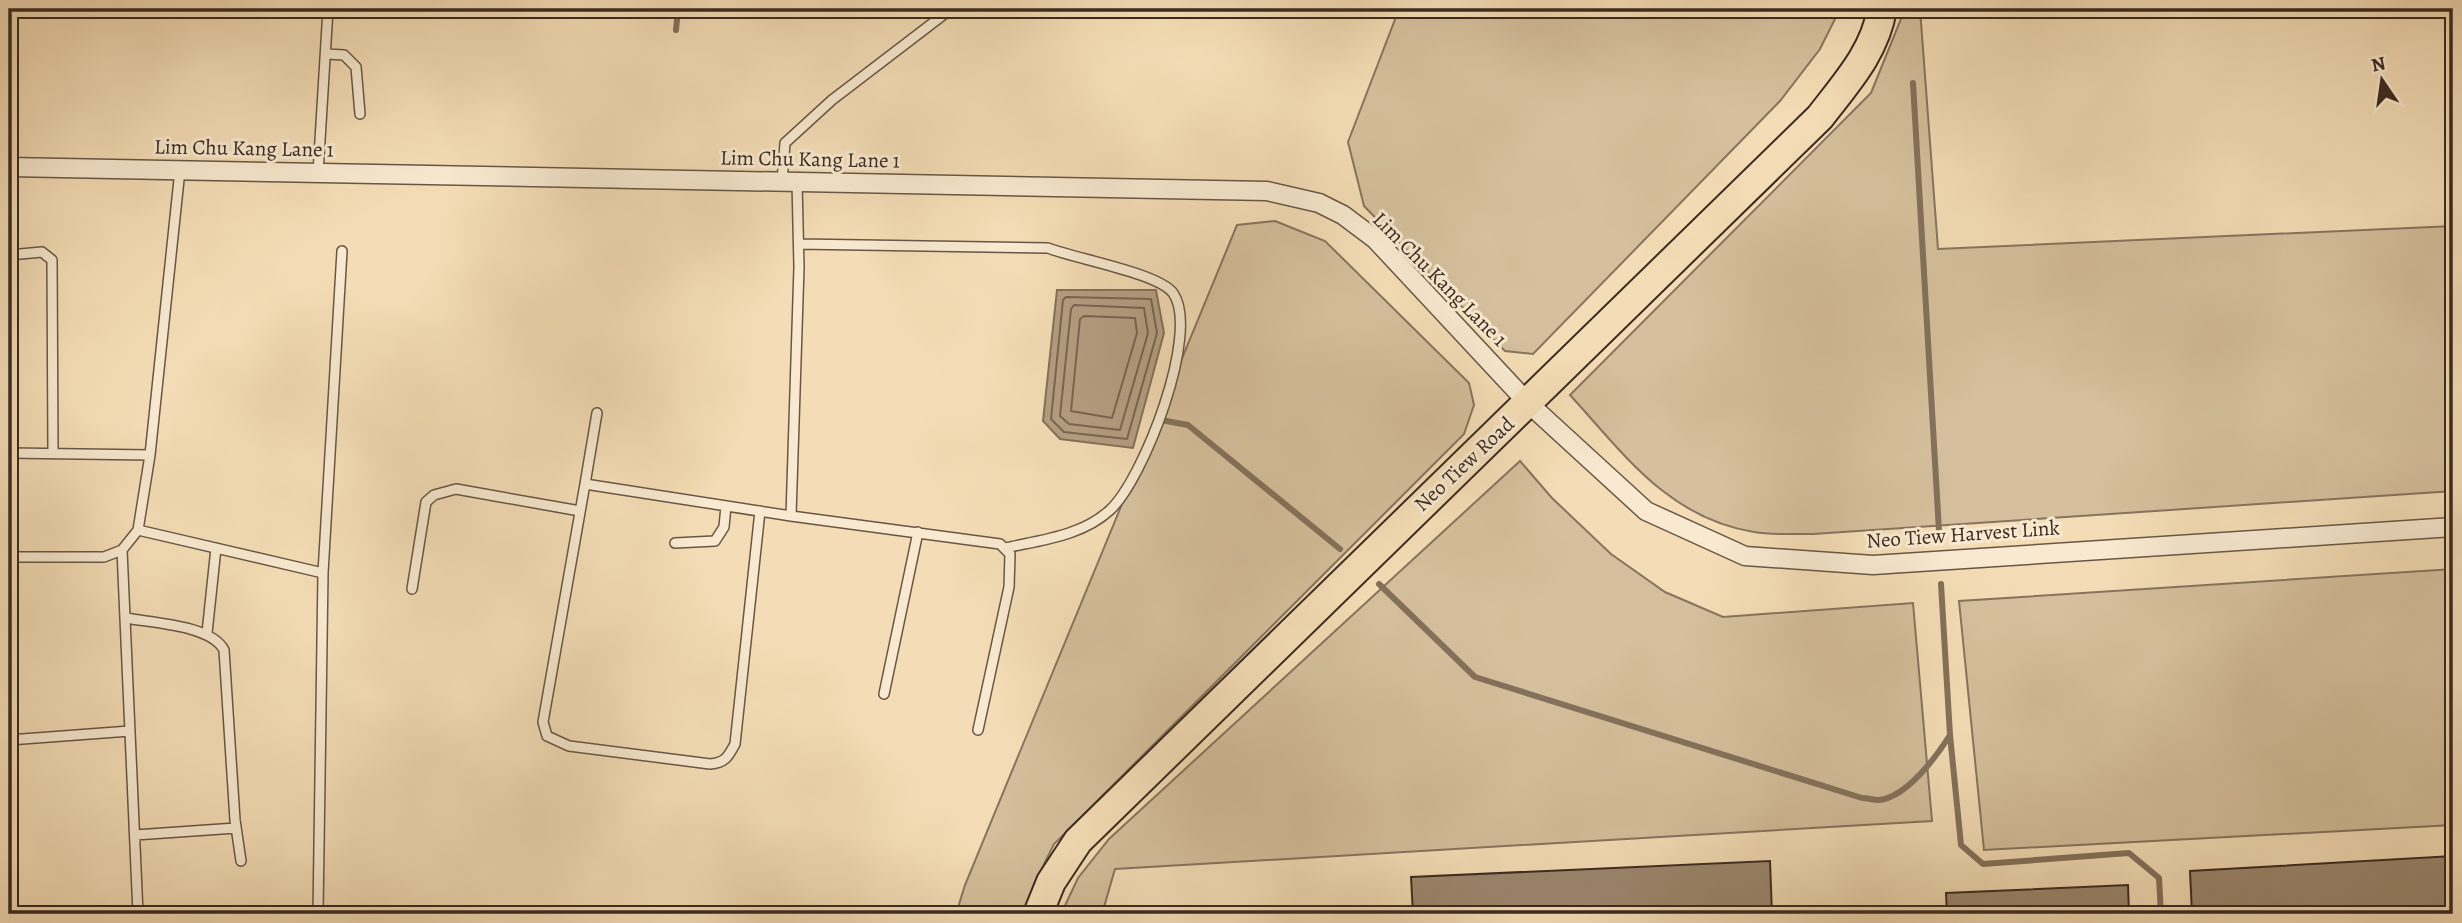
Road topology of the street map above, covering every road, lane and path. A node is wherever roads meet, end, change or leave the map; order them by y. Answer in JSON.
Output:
{"nodes":[{"id":1,"x":328,"y":9,"type":"edge"},
{"id":2,"x":951,"y":9,"type":"edge"},
{"id":3,"x":1882,"y":9,"type":"edge"},
{"id":4,"x":327,"y":54,"type":"junction"},
{"id":5,"x":360,"y":114,"type":"dead end"},
{"id":6,"x":9,"y":167,"type":"edge"},
{"id":7,"x":180,"y":170,"type":"junction"},
{"id":8,"x":318,"y":173,"type":"junction"},
{"id":9,"x":790,"y":182,"type":"junction"},
{"id":10,"x":799,"y":244,"type":"junction"},
{"id":11,"x":341,"y":251,"type":"dead end"},
{"id":12,"x":9,"y":255,"type":"edge"},
{"id":13,"x":1528,"y":402,"type":"junction"},
{"id":14,"x":597,"y":414,"type":"dead end"},
{"id":15,"x":9,"y":453,"type":"edge"},
{"id":16,"x":53,"y":453,"type":"junction"},
{"id":17,"x":150,"y":455,"type":"junction"},
{"id":18,"x":585,"y":484,"type":"junction"},
{"id":19,"x":726,"y":506,"type":"junction"},
{"id":20,"x":580,"y":511,"type":"junction"},
{"id":21,"x":760,"y":512,"type":"junction"},
{"id":22,"x":791,"y":516,"type":"junction"},
{"id":23,"x":2453,"y":527,"type":"edge"},
{"id":24,"x":138,"y":530,"type":"junction"},
{"id":25,"x":918,"y":532,"type":"junction"},
{"id":26,"x":675,"y":543,"type":"dead end"},
{"id":27,"x":216,"y":548,"type":"junction"},
{"id":28,"x":1005,"y":548,"type":"junction"},
{"id":29,"x":122,"y":550,"type":"junction"},
{"id":30,"x":9,"y":557,"type":"edge"},
{"id":31,"x":323,"y":573,"type":"junction"},
{"id":32,"x":412,"y":589,"type":"dead end"},
{"id":33,"x":126,"y":618,"type":"junction"},
{"id":34,"x":207,"y":633,"type":"junction"},
{"id":35,"x":884,"y":694,"type":"dead end"},
{"id":36,"x":978,"y":730,"type":"dead end"},
{"id":37,"x":130,"y":731,"type":"junction"},
{"id":38,"x":9,"y":740,"type":"edge"},
{"id":39,"x":236,"y":828,"type":"junction"},
{"id":40,"x":135,"y":835,"type":"junction"},
{"id":41,"x":241,"y":861,"type":"dead end"},
{"id":42,"x":138,"y":914,"type":"edge"},
{"id":43,"x":318,"y":914,"type":"edge"},
{"id":44,"x":1038,"y":914,"type":"edge"}],
"edges":[{"from":1,"to":4,"type":"lane"},
{"from":2,"to":9,"type":"lane"},
{"from":3,"to":13,"type":"main road","name":"Neo Tiew Road"},
{"from":4,"to":5,"type":"lane"},
{"from":4,"to":8,"type":"lane"},
{"from":6,"to":7,"type":"street","name":"Lim Chu Kang Lane 1"},
{"from":7,"to":8,"type":"street","name":"Lim Chu Kang Lane 1"},
{"from":7,"to":17,"type":"lane"},
{"from":8,"to":9,"type":"street","name":"Lim Chu Kang Lane 1"},
{"from":9,"to":10,"type":"lane"},
{"from":9,"to":13,"type":"street","name":"Lim Chu Kang Lane 1"},
{"from":10,"to":22,"type":"lane"},
{"from":10,"to":28,"type":"lane"},
{"from":11,"to":31,"type":"lane"},
{"from":12,"to":16,"type":"lane"},
{"from":13,"to":23,"type":"street","name":"Neo Tiew Harvest Link"},
{"from":13,"to":44,"type":"main road","name":"Neo Tiew Road"},
{"from":14,"to":18,"type":"lane"},
{"from":15,"to":16,"type":"lane"},
{"from":16,"to":17,"type":"lane"},
{"from":17,"to":24,"type":"lane"},
{"from":18,"to":19,"type":"lane"},
{"from":18,"to":20,"type":"lane"},
{"from":19,"to":21,"type":"lane"},
{"from":19,"to":26,"type":"lane"},
{"from":20,"to":21,"type":"lane"},
{"from":20,"to":32,"type":"lane"},
{"from":21,"to":22,"type":"lane"},
{"from":22,"to":25,"type":"lane"},
{"from":24,"to":27,"type":"lane"},
{"from":24,"to":29,"type":"lane"},
{"from":25,"to":28,"type":"lane"},
{"from":25,"to":35,"type":"lane"},
{"from":27,"to":31,"type":"lane"},
{"from":27,"to":34,"type":"lane"},
{"from":28,"to":36,"type":"lane"},
{"from":29,"to":30,"type":"lane"},
{"from":29,"to":33,"type":"lane"},
{"from":31,"to":43,"type":"lane"},
{"from":33,"to":34,"type":"lane"},
{"from":33,"to":37,"type":"lane"},
{"from":34,"to":39,"type":"lane"},
{"from":37,"to":38,"type":"lane"},
{"from":37,"to":40,"type":"lane"},
{"from":39,"to":40,"type":"lane"},
{"from":39,"to":41,"type":"lane"},
{"from":40,"to":42,"type":"lane"}]}
